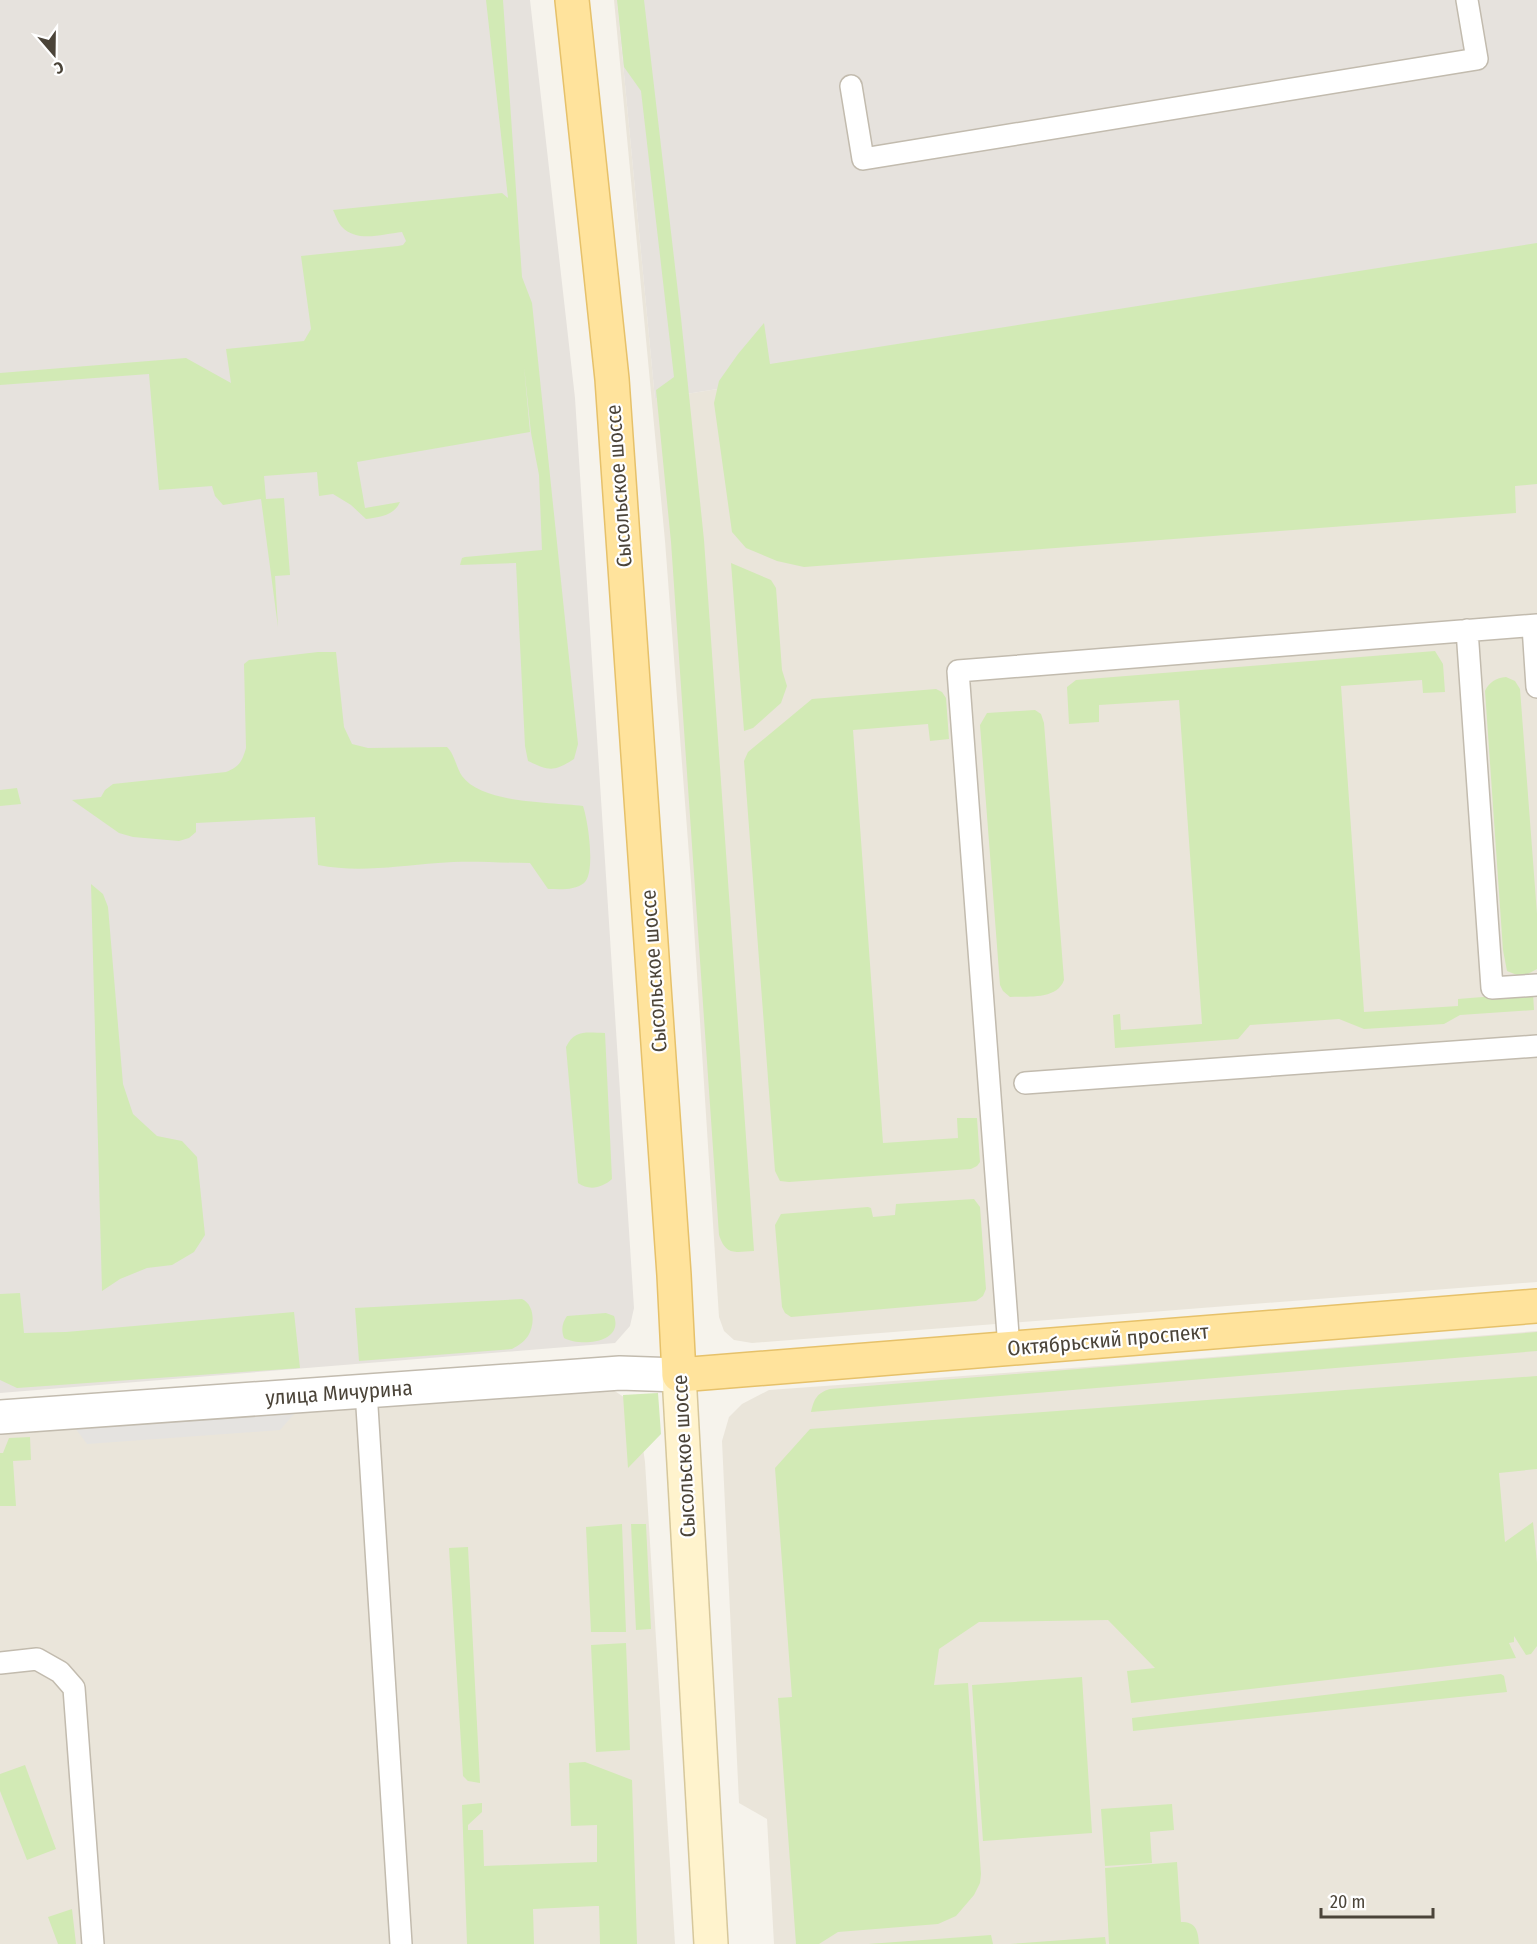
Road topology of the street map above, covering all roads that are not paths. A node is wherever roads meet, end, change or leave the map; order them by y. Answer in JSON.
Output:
{"nodes":[{"id":1,"x":572,"y":0,"type":"edge"},
{"id":2,"x":1467,"y":0,"type":"edge"},
{"id":3,"x":851,"y":86,"type":"dead end"},
{"id":4,"x":1535,"y":626,"type":"edge"},
{"id":5,"x":1467,"y":630,"type":"junction"},
{"id":6,"x":1537,"y":687,"type":"edge"},
{"id":7,"x":1537,"y":985,"type":"edge"},
{"id":8,"x":1537,"y":1046,"type":"edge"},
{"id":9,"x":1025,"y":1083,"type":"dead end"},
{"id":10,"x":1537,"y":1306,"type":"edge"},
{"id":11,"x":1009,"y":1348,"type":"junction"},
{"id":12,"x":679,"y":1375,"type":"junction"},
{"id":13,"x":366,"y":1391,"type":"junction"},
{"id":14,"x":0,"y":1417,"type":"edge"},
{"id":15,"x":0,"y":1663,"type":"edge"},
{"id":16,"x":93,"y":1944,"type":"edge"},
{"id":17,"x":401,"y":1944,"type":"edge"},
{"id":18,"x":711,"y":1944,"type":"edge"}],
"edges":[{"from":1,"to":12,"type":"main road","name":"Сысольское шоссе"},
{"from":2,"to":3,"type":"lane"},
{"from":4,"to":5,"type":"lane"},
{"from":4,"to":6,"type":"lane"},
{"from":5,"to":7,"type":"lane"},
{"from":5,"to":11,"type":"lane"},
{"from":8,"to":9,"type":"lane"},
{"from":10,"to":11,"type":"main road","name":"Октябрьский проспект"},
{"from":11,"to":12,"type":"main road","name":"Октябрьский проспект"},
{"from":12,"to":13,"type":"street","name":"улица Мичурина"},
{"from":12,"to":18,"type":"main road","name":"Сысольское шоссе"},
{"from":13,"to":14,"type":"street","name":"улица Мичурина"},
{"from":13,"to":17,"type":"lane"},
{"from":15,"to":16,"type":"lane"}]}
